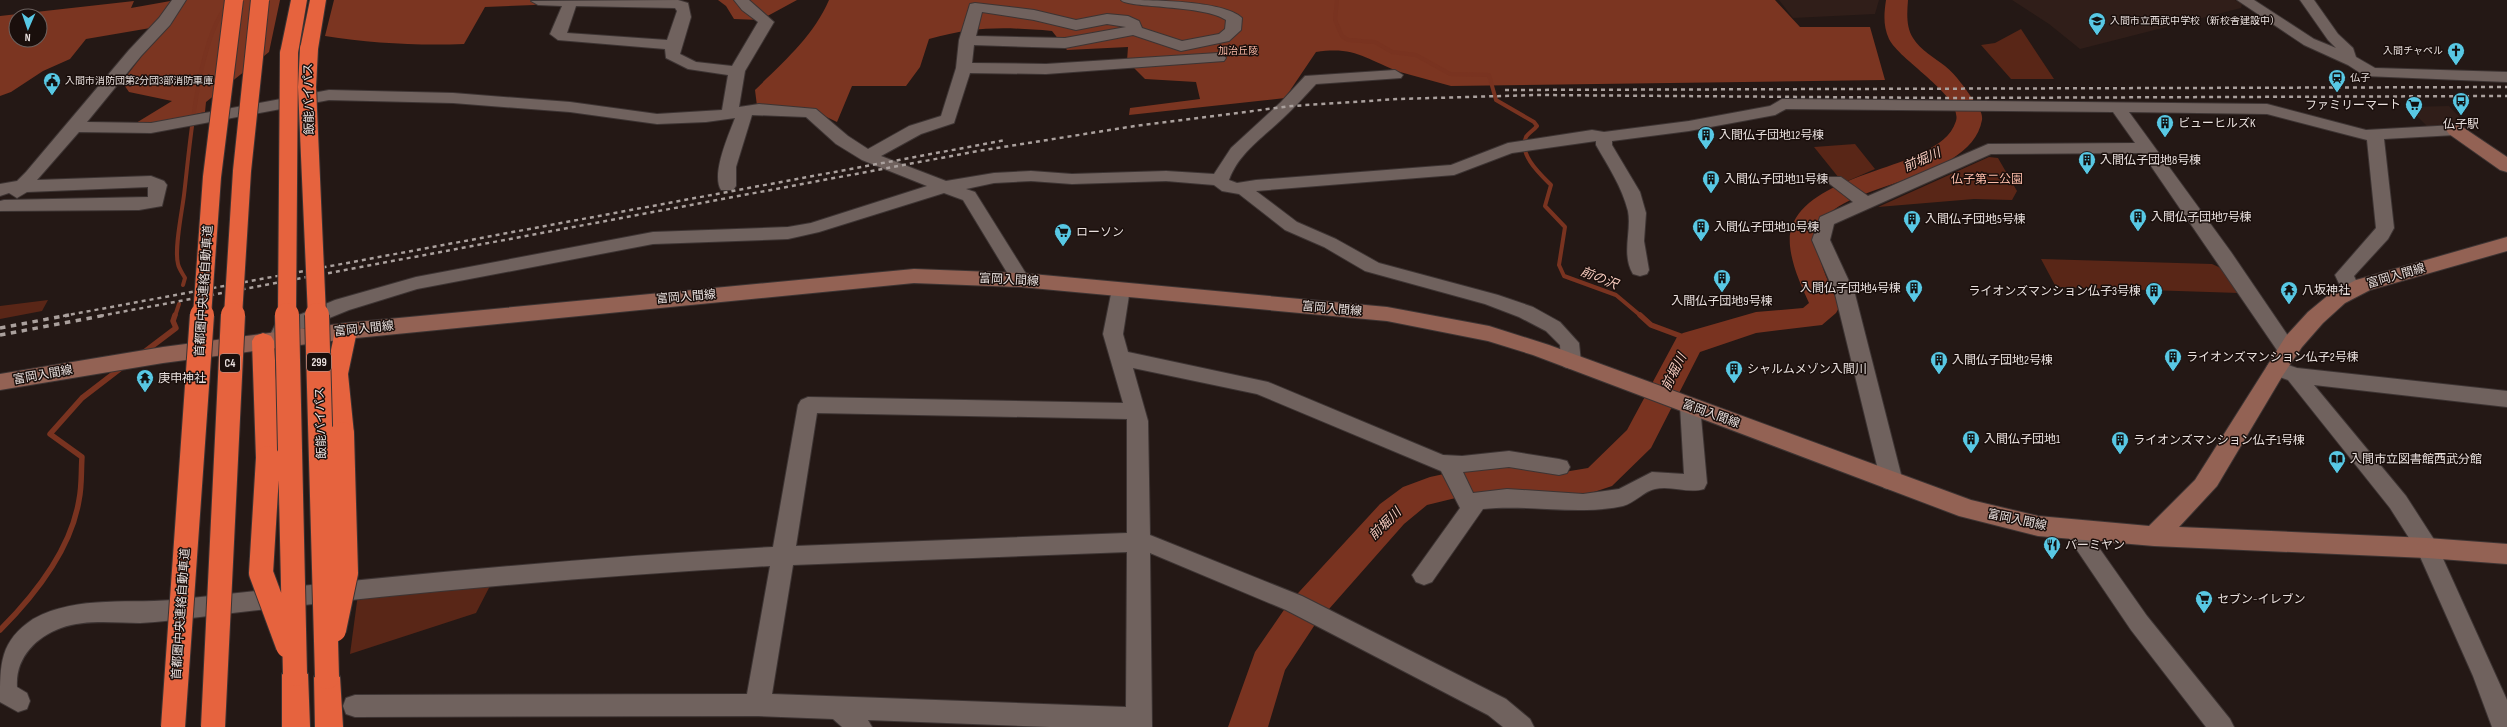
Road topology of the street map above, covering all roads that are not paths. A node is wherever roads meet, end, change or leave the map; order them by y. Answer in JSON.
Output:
{"nodes":[{"id":1,"x":179,"y":0,"type":"edge"},
{"id":2,"x":234,"y":0,"type":"edge"},
{"id":3,"x":260,"y":0,"type":"edge"},
{"id":4,"x":299,"y":0,"type":"edge"},
{"id":5,"x":318,"y":0,"type":"edge"},
{"id":6,"x":741,"y":0,"type":"edge"},
{"id":7,"x":1128,"y":0,"type":"edge"},
{"id":8,"x":2244,"y":0,"type":"edge"},
{"id":9,"x":2307,"y":0,"type":"edge"},
{"id":10,"x":538,"y":1,"type":"edge"},
{"id":11,"x":571,"y":1,"type":"junction"},
{"id":12,"x":975,"y":3,"type":"edge"},
{"id":13,"x":1134,"y":30,"type":"junction"},
{"id":14,"x":967,"y":40,"type":"junction"},
{"id":15,"x":672,"y":45,"type":"junction"},
{"id":16,"x":299,"y":51,"type":"junction"},
{"id":17,"x":1184,"y":53,"type":"junction"},
{"id":18,"x":1218,"y":58,"type":"dead end"},
{"id":19,"x":2348,"y":59,"type":"junction"},
{"id":20,"x":964,"y":68,"type":"junction"},
{"id":21,"x":737,"y":71,"type":"junction"},
{"id":22,"x":1394,"y":75,"type":"dead end"},
{"id":23,"x":2507,"y":77,"type":"edge"},
{"id":24,"x":2117,"y":106,"type":"junction"},
{"id":25,"x":738,"y":112,"type":"junction"},
{"id":26,"x":75,"y":127,"type":"junction"},
{"id":27,"x":2456,"y":130,"type":"joint"},
{"id":28,"x":2375,"y":135,"type":"junction"},
{"id":29,"x":1604,"y":137,"type":"junction"},
{"id":30,"x":2147,"y":148,"type":"junction"},
{"id":31,"x":868,"y":156,"type":"junction"},
{"id":32,"x":2507,"y":166,"type":"edge"},
{"id":33,"x":1220,"y":181,"type":"junction"},
{"id":34,"x":1836,"y":181,"type":"dead end"},
{"id":35,"x":727,"y":186,"type":"dead end"},
{"id":36,"x":22,"y":187,"type":"junction"},
{"id":37,"x":944,"y":187,"type":"junction"},
{"id":38,"x":1244,"y":189,"type":"junction"},
{"id":39,"x":1,"y":202,"type":"edge"},
{"id":40,"x":1866,"y":203,"type":"junction"},
{"id":41,"x":2507,"y":244,"type":"edge"},
{"id":42,"x":1640,"y":270,"type":"dead end"},
{"id":43,"x":1021,"y":280,"type":"junction"},
{"id":44,"x":1121,"y":289,"type":"junction"},
{"id":45,"x":2351,"y":289,"type":"junction"},
{"id":46,"x":346,"y":331,"type":"junction"},
{"id":47,"x":271,"y":340,"type":"junction"},
{"id":48,"x":1121,"y":358,"type":"junction"},
{"id":49,"x":1571,"y":362,"type":"junction"},
{"id":50,"x":2286,"y":365,"type":"junction"},
{"id":51,"x":0,"y":382,"type":"edge"},
{"id":52,"x":2507,"y":399,"type":"edge"},
{"id":53,"x":1681,"y":403,"type":"junction"},
{"id":54,"x":1136,"y":411,"type":"junction"},
{"id":55,"x":1559,"y":467,"type":"dead end"},
{"id":56,"x":1460,"y":481,"type":"junction"},
{"id":57,"x":1892,"y":482,"type":"junction"},
{"id":58,"x":2075,"y":531,"type":"junction"},
{"id":59,"x":2154,"y":536,"type":"junction"},
{"id":60,"x":1140,"y":542,"type":"junction"},
{"id":61,"x":2427,"y":548,"type":"junction"},
{"id":62,"x":2507,"y":554,"type":"edge"},
{"id":63,"x":783,"y":556,"type":"junction"},
{"id":64,"x":1424,"y":575,"type":"dead end"},
{"id":65,"x":294,"y":664,"type":"junction"},
{"id":66,"x":326,"y":664,"type":"junction"},
{"id":67,"x":18,"y":701,"type":"dead end"},
{"id":68,"x":758,"y":705,"type":"junction"},
{"id":69,"x":355,"y":706,"type":"dead end"},
{"id":70,"x":839,"y":708,"type":"junction"},
{"id":71,"x":1138,"y":723,"type":"edge"},
{"id":72,"x":173,"y":727,"type":"edge"},
{"id":73,"x":213,"y":727,"type":"edge"},
{"id":74,"x":296,"y":727,"type":"edge"},
{"id":75,"x":329,"y":727,"type":"edge"},
{"id":76,"x":859,"y":727,"type":"edge"},
{"id":77,"x":1521,"y":727,"type":"edge"},
{"id":78,"x":2221,"y":727,"type":"edge"},
{"id":79,"x":2505,"y":727,"type":"edge"}],
"edges":[{"from":1,"to":26,"type":"street"},
{"from":2,"to":72,"type":"highway","name":"首都圏中央連絡自動車道","bridge":true},
{"from":3,"to":73,"type":"highway","number":"C4","bridge":true},
{"from":4,"to":16,"type":"highway","name":"飯能バイパス","number":"299"},
{"from":5,"to":16,"type":"highway","name":"飯能バイパス","number":"299"},
{"from":6,"to":21,"type":"street"},
{"from":7,"to":17,"type":"street"},
{"from":8,"to":19,"type":"street"},
{"from":9,"to":19,"type":"street"},
{"from":10,"to":11,"type":"street"},
{"from":11,"to":15,"type":"street"},
{"from":11,"to":15,"type":"street"},
{"from":12,"to":13,"type":"street"},
{"from":12,"to":14,"type":"street"},
{"from":13,"to":14,"type":"street"},
{"from":13,"to":17,"type":"street"},
{"from":14,"to":20,"type":"street"},
{"from":15,"to":21,"type":"street"},
{"from":16,"to":65,"type":"highway","name":"飯能バイパス","number":"299","bridge":true},
{"from":16,"to":66,"type":"highway","name":"飯能バイパス","number":"299","bridge":true},
{"from":17,"to":18,"type":"street"},
{"from":17,"to":20,"type":"street"},
{"from":19,"to":23,"type":"street"},
{"from":20,"to":31,"type":"street"},
{"from":21,"to":25,"type":"street"},
{"from":22,"to":33,"type":"street"},
{"from":24,"to":28,"type":"street"},
{"from":24,"to":29,"type":"street"},
{"from":24,"to":30,"type":"street"},
{"from":25,"to":26,"type":"street"},
{"from":25,"to":31,"type":"street"},
{"from":25,"to":35,"type":"street"},
{"from":26,"to":36,"type":"street"},
{"from":27,"to":28,"type":"street"},
{"from":27,"to":32,"type":"main road"},
{"from":28,"to":45,"type":"street"},
{"from":29,"to":38,"type":"street"},
{"from":29,"to":42,"type":"street"},
{"from":30,"to":40,"type":"street"},
{"from":30,"to":50,"type":"street"},
{"from":31,"to":37,"type":"street"},
{"from":33,"to":37,"type":"street"},
{"from":33,"to":38,"type":"street"},
{"from":34,"to":40,"type":"street"},
{"from":36,"to":39,"type":"street"},
{"from":36,"to":39,"type":"street"},
{"from":37,"to":43,"type":"street"},
{"from":37,"to":47,"type":"street"},
{"from":38,"to":49,"type":"street"},
{"from":40,"to":57,"type":"street"},
{"from":41,"to":45,"type":"main road","name":"富岡入間線"},
{"from":43,"to":44,"type":"main road","name":"富岡入間線"},
{"from":43,"to":46,"type":"main road","name":"富岡入間線"},
{"from":44,"to":48,"type":"street"},
{"from":44,"to":49,"type":"main road","name":"富岡入間線"},
{"from":45,"to":50,"type":"main road","name":"富岡入間線"},
{"from":46,"to":47,"type":"main road","name":"富岡入間線"},
{"from":46,"to":66,"type":"highway","bridge":true},
{"from":47,"to":51,"type":"main road","name":"富岡入間線"},
{"from":47,"to":65,"type":"highway","bridge":true},
{"from":48,"to":54,"type":"street"},
{"from":48,"to":56,"type":"street"},
{"from":49,"to":53,"type":"main road","name":"富岡入間線"},
{"from":50,"to":52,"type":"street"},
{"from":50,"to":59,"type":"main road","name":"富岡入間線"},
{"from":50,"to":61,"type":"street"},
{"from":53,"to":56,"type":"street"},
{"from":53,"to":57,"type":"main road","name":"富岡入間線"},
{"from":54,"to":60,"type":"street"},
{"from":54,"to":63,"type":"street"},
{"from":55,"to":56,"type":"street"},
{"from":56,"to":64,"type":"street"},
{"from":57,"to":58,"type":"main road","name":"富岡入間線"},
{"from":58,"to":59,"type":"main road","name":"富岡入間線"},
{"from":58,"to":78,"type":"street"},
{"from":59,"to":61,"type":"main road"},
{"from":60,"to":63,"type":"street"},
{"from":60,"to":71,"type":"street"},
{"from":60,"to":77,"type":"street"},
{"from":61,"to":62,"type":"main road"},
{"from":61,"to":79,"type":"street"},
{"from":63,"to":67,"type":"street"},
{"from":63,"to":68,"type":"street"},
{"from":65,"to":74,"type":"highway","name":"飯能バイパス","number":"299","bridge":true},
{"from":66,"to":75,"type":"highway","name":"飯能バイパス","number":"299","bridge":true},
{"from":68,"to":69,"type":"street"},
{"from":68,"to":70,"type":"street"},
{"from":70,"to":71,"type":"street"},
{"from":70,"to":76,"type":"street"}]}
